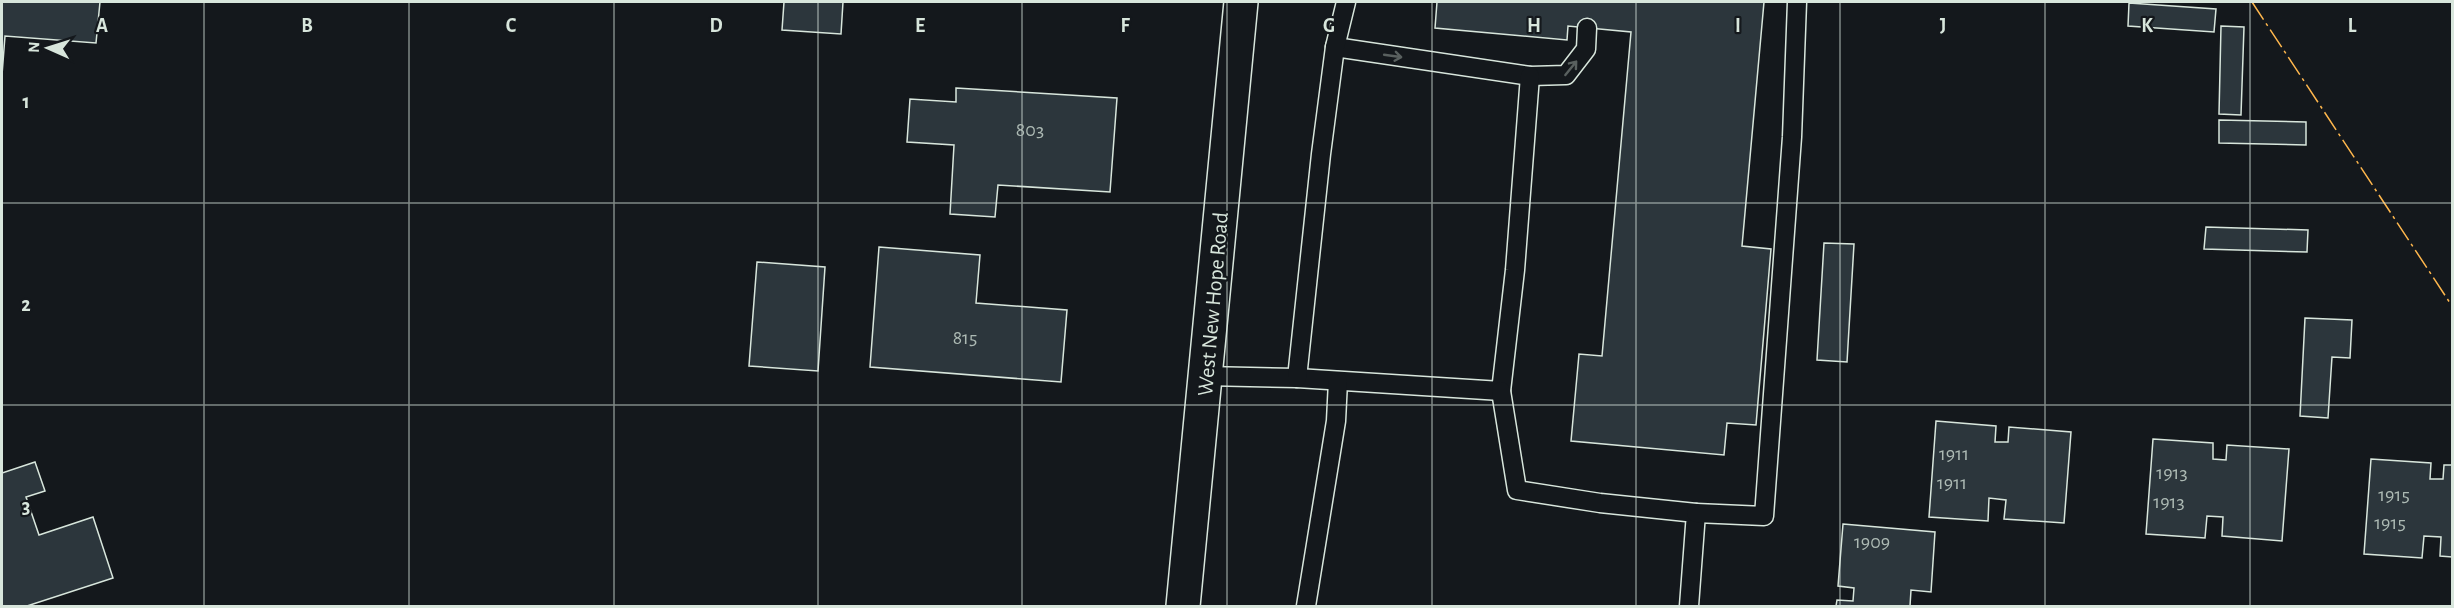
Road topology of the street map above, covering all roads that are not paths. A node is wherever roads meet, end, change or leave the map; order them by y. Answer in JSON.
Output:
{"nodes":[{"id":1,"x":1241,"y":2,"type":"edge"},
{"id":2,"x":1346,"y":2,"type":"edge"},
{"id":3,"x":1797,"y":2,"type":"edge"},
{"id":4,"x":1587,"y":28,"type":"dead end"},
{"id":5,"x":1335,"y":47,"type":"junction"},
{"id":6,"x":1530,"y":76,"type":"junction"},
{"id":7,"x":1205,"y":375,"type":"junction"},
{"id":8,"x":1297,"y":378,"type":"junction"},
{"id":9,"x":1338,"y":381,"type":"junction"},
{"id":10,"x":1501,"y":391,"type":"junction"},
{"id":11,"x":1696,"y":513,"type":"junction"},
{"id":12,"x":1183,"y":606,"type":"edge"},
{"id":13,"x":1306,"y":606,"type":"edge"},
{"id":14,"x":1689,"y":606,"type":"edge"}],
"edges":[{"from":1,"to":7,"type":"main road","name":"West New Hope Road"},
{"from":2,"to":5,"type":"lane"},
{"from":3,"to":11,"type":"lane"},
{"from":6,"to":4,"type":"lane","one_way":true},
{"from":5,"to":6,"type":"lane","one_way":true},
{"from":5,"to":8,"type":"lane"},
{"from":6,"to":10,"type":"lane"},
{"from":7,"to":8,"type":"lane"},
{"from":7,"to":12,"type":"main road","name":"West New Hope Road"},
{"from":8,"to":9,"type":"lane"},
{"from":9,"to":10,"type":"lane"},
{"from":9,"to":13,"type":"lane"},
{"from":10,"to":11,"type":"lane"},
{"from":11,"to":14,"type":"lane"}]}
